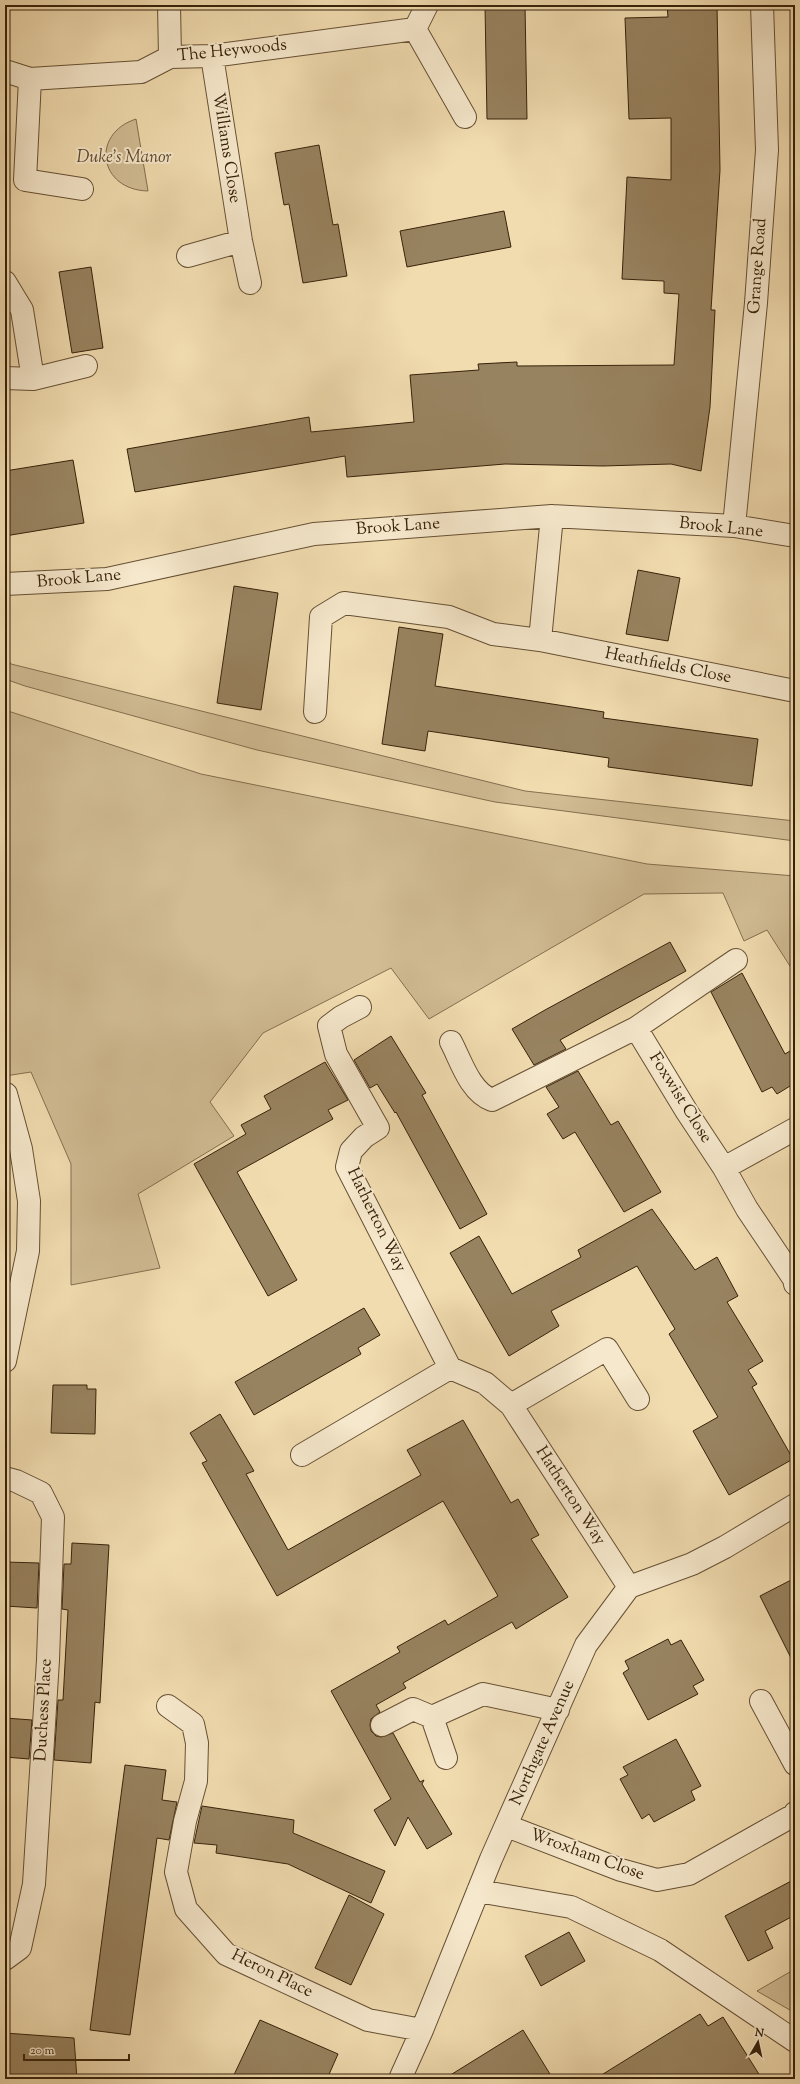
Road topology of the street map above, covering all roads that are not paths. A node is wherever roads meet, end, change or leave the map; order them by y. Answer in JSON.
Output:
{"nodes":[{"id":1,"x":169,"y":5,"type":"edge"},
{"id":2,"x":427,"y":5,"type":"edge"},
{"id":3,"x":762,"y":5,"type":"edge"},
{"id":4,"x":415,"y":29,"type":"junction"},
{"id":5,"x":212,"y":56,"type":"junction"},
{"id":6,"x":170,"y":57,"type":"junction"},
{"id":7,"x":5,"y":71,"type":"edge"},
{"id":8,"x":30,"y":79,"type":"junction"},
{"id":9,"x":465,"y":116,"type":"dead end"},
{"id":10,"x":82,"y":189,"type":"dead end"},
{"id":11,"x":241,"y":241,"type":"junction"},
{"id":12,"x":188,"y":256,"type":"dead end"},
{"id":13,"x":5,"y":282,"type":"edge"},
{"id":14,"x":250,"y":283,"type":"dead end"},
{"id":15,"x":86,"y":366,"type":"dead end"},
{"id":16,"x":5,"y":378,"type":"edge"},
{"id":17,"x":33,"y":379,"type":"junction"},
{"id":18,"x":552,"y":516,"type":"junction"},
{"id":19,"x":734,"y":526,"type":"junction"},
{"id":20,"x":795,"y":536,"type":"edge"},
{"id":21,"x":5,"y":584,"type":"edge"},
{"id":22,"x":540,"y":640,"type":"junction"},
{"id":23,"x":795,"y":691,"type":"edge"},
{"id":24,"x":314,"y":712,"type":"dead end"},
{"id":25,"x":736,"y":960,"type":"dead end"},
{"id":26,"x":360,"y":1007,"type":"dead end"},
{"id":27,"x":636,"y":1028,"type":"junction"},
{"id":28,"x":451,"y":1042,"type":"dead end"},
{"id":29,"x":6,"y":1094,"type":"edge"},
{"id":30,"x":795,"y":1130,"type":"edge"},
{"id":31,"x":724,"y":1168,"type":"junction"},
{"id":32,"x":795,"y":1284,"type":"edge"},
{"id":33,"x":5,"y":1361,"type":"edge"},
{"id":34,"x":450,"y":1368,"type":"junction"},
{"id":35,"x":638,"y":1399,"type":"dead end"},
{"id":36,"x":511,"y":1405,"type":"junction"},
{"id":37,"x":302,"y":1455,"type":"dead end"},
{"id":38,"x":5,"y":1478,"type":"edge"},
{"id":39,"x":795,"y":1505,"type":"edge"},
{"id":40,"x":629,"y":1587,"type":"junction"},
{"id":41,"x":761,"y":1701,"type":"dead end"},
{"id":42,"x":168,"y":1706,"type":"dead end"},
{"id":43,"x":558,"y":1710,"type":"junction"},
{"id":44,"x":432,"y":1717,"type":"junction"},
{"id":45,"x":382,"y":1725,"type":"dead end"},
{"id":46,"x":446,"y":1758,"type":"dead end"},
{"id":47,"x":795,"y":1764,"type":"edge"},
{"id":48,"x":795,"y":1813,"type":"edge"},
{"id":49,"x":507,"y":1826,"type":"junction"},
{"id":50,"x":478,"y":1891,"type":"junction"},
{"id":51,"x":5,"y":1959,"type":"edge"},
{"id":52,"x":422,"y":2030,"type":"junction"},
{"id":53,"x":795,"y":2040,"type":"edge"},
{"id":54,"x":400,"y":2079,"type":"edge"}],
"edges":[{"from":1,"to":6,"type":"street"},
{"from":2,"to":4,"type":"street"},
{"from":3,"to":19,"type":"street","name":"Grange Road"},
{"from":4,"to":5,"type":"street","name":"The Heywoods"},
{"from":4,"to":9,"type":"street"},
{"from":5,"to":6,"type":"street","name":"The Heywoods"},
{"from":5,"to":11,"type":"street","name":"Williams Close"},
{"from":6,"to":8,"type":"street","name":"The Heywoods"},
{"from":7,"to":8,"type":"street","name":"The Heywoods"},
{"from":8,"to":10,"type":"street"},
{"from":11,"to":12,"type":"street"},
{"from":11,"to":14,"type":"street","name":"Williams Close"},
{"from":13,"to":17,"type":"street"},
{"from":15,"to":17,"type":"street"},
{"from":16,"to":17,"type":"street"},
{"from":18,"to":19,"type":"street","name":"Brook Lane"},
{"from":18,"to":21,"type":"street","name":"Brook Lane"},
{"from":18,"to":22,"type":"street"},
{"from":19,"to":20,"type":"street","name":"Brook Lane"},
{"from":22,"to":23,"type":"street","name":"Heathfields Close"},
{"from":22,"to":24,"type":"street","name":"Heathfields Close"},
{"from":25,"to":27,"type":"street"},
{"from":26,"to":34,"type":"street","name":"Hatherton Way"},
{"from":27,"to":28,"type":"street"},
{"from":27,"to":31,"type":"street","name":"Foxwist Close"},
{"from":29,"to":33,"type":"street"},
{"from":30,"to":31,"type":"street"},
{"from":31,"to":32,"type":"street","name":"Foxwist Close"},
{"from":34,"to":36,"type":"street","name":"Hatherton Way"},
{"from":34,"to":37,"type":"street"},
{"from":35,"to":36,"type":"street"},
{"from":36,"to":40,"type":"street","name":"Hatherton Way"},
{"from":38,"to":51,"type":"street","name":"Duchess Place"},
{"from":39,"to":40,"type":"street"},
{"from":40,"to":43,"type":"street","name":"Northgate Avenue"},
{"from":41,"to":47,"type":"street"},
{"from":42,"to":52,"type":"street","name":"Heron Place"},
{"from":43,"to":44,"type":"street"},
{"from":43,"to":49,"type":"street","name":"Northgate Avenue"},
{"from":44,"to":45,"type":"street"},
{"from":44,"to":46,"type":"street"},
{"from":48,"to":49,"type":"street","name":"Wroxham Close"},
{"from":49,"to":50,"type":"street","name":"Northgate Avenue"},
{"from":50,"to":52,"type":"street","name":"Northgate Avenue"},
{"from":50,"to":53,"type":"street"},
{"from":52,"to":54,"type":"street","name":"Northgate Avenue"}]}
